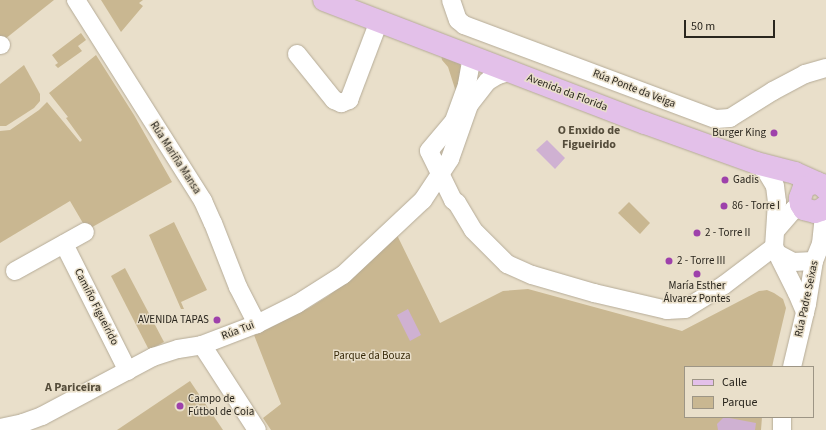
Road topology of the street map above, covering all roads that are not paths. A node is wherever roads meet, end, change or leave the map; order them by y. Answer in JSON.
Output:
{"nodes":[{"id":1,"x":76,"y":0,"type":"edge"},
{"id":2,"x":324,"y":0,"type":"edge"},
{"id":3,"x":451,"y":0,"type":"edge"},
{"id":4,"x":379,"y":21,"type":"junction"},
{"id":5,"x":297,"y":54,"type":"dead end"},
{"id":6,"x":472,"y":56,"type":"junction"},
{"id":7,"x":826,"y":68,"type":"edge"},
{"id":8,"x":512,"y":72,"type":"junction"},
{"id":9,"x":467,"y":85,"type":"junction"},
{"id":10,"x":470,"y":105,"type":"junction"},
{"id":11,"x":439,"y":138,"type":"junction"},
{"id":12,"x":450,"y":159,"type":"junction"},
{"id":13,"x":756,"y":163,"type":"junction"},
{"id":14,"x":778,"y":168,"type":"junction"},
{"id":15,"x":441,"y":175,"type":"junction"},
{"id":16,"x":824,"y":193,"type":"edge"},
{"id":17,"x":423,"y":200,"type":"junction"},
{"id":18,"x":800,"y":201,"type":"junction"},
{"id":19,"x":455,"y":202,"type":"junction"},
{"id":20,"x":85,"y":232,"type":"dead end"},
{"id":21,"x":64,"y":244,"type":"junction"},
{"id":22,"x":776,"y":244,"type":"junction"},
{"id":23,"x":814,"y":261,"type":"junction"},
{"id":24,"x":15,"y":271,"type":"dead end"},
{"id":25,"x":804,"y":312,"type":"junction"},
{"id":26,"x":257,"y":324,"type":"junction"},
{"id":27,"x":202,"y":345,"type":"junction"},
{"id":28,"x":792,"y":366,"type":"edge"},
{"id":29,"x":128,"y":371,"type":"junction"},
{"id":30,"x":782,"y":418,"type":"edge"},
{"id":31,"x":0,"y":428,"type":"edge"},
{"id":32,"x":257,"y":430,"type":"edge"},
{"id":33,"x":782,"y":430,"type":"edge"}],
"edges":[{"from":1,"to":26,"type":"street","name":"Rúa Mariña Mansa"},
{"from":2,"to":4,"type":"main road","name":"Avenida da Florida"},
{"from":3,"to":7,"type":"street","name":"Rúa Ponte da Veiga"},
{"from":4,"to":5,"type":"street"},
{"from":4,"to":6,"type":"main road","name":"Avenida da Florida"},
{"from":6,"to":8,"type":"main road","name":"Avenida da Florida"},
{"from":6,"to":9,"type":"street","name":"Rúa Tui"},
{"from":8,"to":10,"type":"street","name":"Rúa Tui"},
{"from":8,"to":13,"type":"main road","name":"Avenida da Florida"},
{"from":9,"to":10,"type":"street","name":"Rúa Tui"},
{"from":9,"to":11,"type":"street","name":"Rúa Tui"},
{"from":10,"to":12,"type":"street","name":"Rúa Tui"},
{"from":11,"to":12,"type":"street"},
{"from":11,"to":15,"type":"street","name":"Rúa Tui"},
{"from":12,"to":15,"type":"street","name":"Rúa Tui"},
{"from":12,"to":19,"type":"street"},
{"from":13,"to":14,"type":"main road","name":"Avenida da Florida"},
{"from":13,"to":22,"type":"street","name":"Avenida da Florida"},
{"from":14,"to":16,"type":"main road","name":"Avenida da Florida"},
{"from":14,"to":18,"type":"main road"},
{"from":15,"to":17,"type":"street","name":"Rúa Tui"},
{"from":15,"to":19,"type":"street"},
{"from":16,"to":18,"type":"main road"},
{"from":16,"to":23,"type":"street","name":"Rúa Padre Seixas"},
{"from":17,"to":19,"type":"street"},
{"from":17,"to":26,"type":"street","name":"Rúa Tui"},
{"from":18,"to":22,"type":"street"},
{"from":19,"to":22,"type":"street"},
{"from":20,"to":21,"type":"street"},
{"from":21,"to":24,"type":"street"},
{"from":21,"to":29,"type":"street","name":"Camiño Figueirido"},
{"from":22,"to":23,"type":"street"},
{"from":22,"to":25,"type":"street","name":"Avenida da Florida"},
{"from":23,"to":25,"type":"street","name":"Rúa Padre Seixas"},
{"from":25,"to":28,"type":"street","name":"Rúa Padre Seixas"},
{"from":26,"to":27,"type":"street","name":"Rúa Tui"},
{"from":27,"to":29,"type":"street","name":"Rúa Tui"},
{"from":27,"to":32,"type":"street"},
{"from":29,"to":31,"type":"street","name":"Rúa Tui"},
{"from":30,"to":33,"type":"street"}]}
